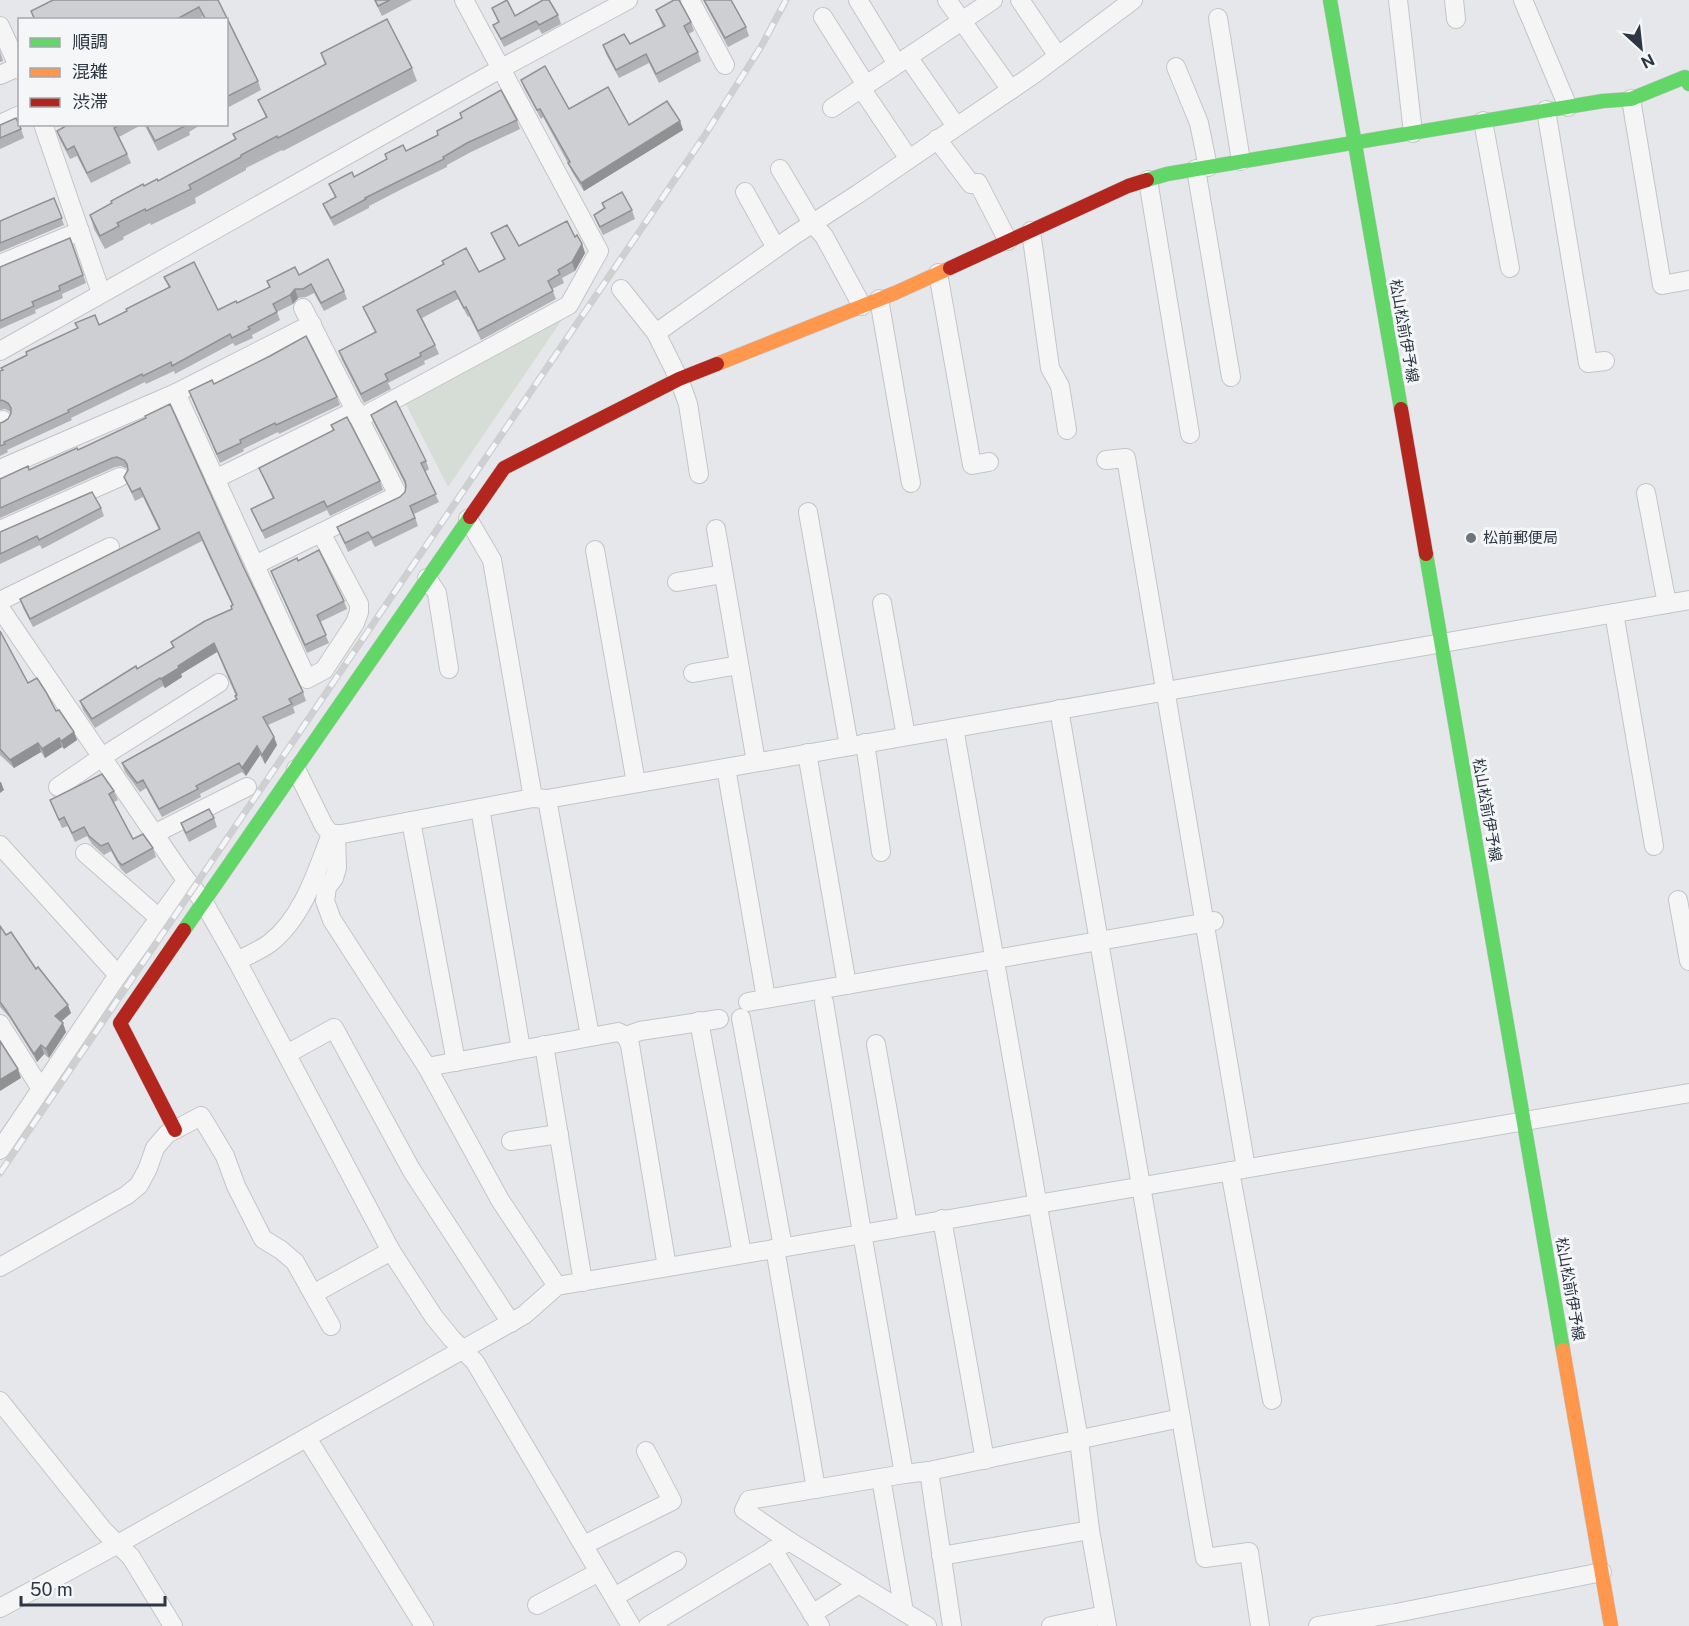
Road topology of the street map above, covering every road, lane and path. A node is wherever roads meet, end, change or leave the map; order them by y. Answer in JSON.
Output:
{"nodes":[{"id":1,"x":464,"y":0,"type":"edge"},
{"id":2,"x":628,"y":0,"type":"edge"},
{"id":3,"x":690,"y":0,"type":"edge"},
{"id":4,"x":858,"y":0,"type":"edge"},
{"id":5,"x":947,"y":0,"type":"edge"},
{"id":6,"x":993,"y":0,"type":"edge"},
{"id":7,"x":1020,"y":0,"type":"edge"},
{"id":8,"x":1133,"y":0,"type":"edge"},
{"id":9,"x":1330,"y":0,"type":"edge"},
{"id":10,"x":1398,"y":0,"type":"edge"},
{"id":11,"x":1454,"y":0,"type":"edge"},
{"id":12,"x":1523,"y":0,"type":"edge"},
{"id":13,"x":823,"y":17,"type":"dead end"},
{"id":14,"x":1218,"y":18,"type":"dead end"},
{"id":15,"x":1456,"y":19,"type":"dead end"},
{"id":16,"x":962,"y":21,"type":"junction"},
{"id":17,"x":0,"y":26,"type":"edge"},
{"id":18,"x":1058,"y":56,"type":"junction"},
{"id":19,"x":903,"y":60,"type":"junction"},
{"id":20,"x":725,"y":65,"type":"dead end"},
{"id":21,"x":18,"y":66,"type":"edge"},
{"id":22,"x":1176,"y":67,"type":"dead end"},
{"id":23,"x":18,"y":68,"type":"edge"},
{"id":24,"x":500,"y":69,"type":"junction"},
{"id":25,"x":0,"y":75,"type":"edge"},
{"id":26,"x":1689,"y":84,"type":"edge"},
{"id":27,"x":863,"y":86,"type":"junction"},
{"id":28,"x":1011,"y":90,"type":"junction"},
{"id":29,"x":1631,"y":99,"type":"junction"},
{"id":30,"x":1568,"y":107,"type":"junction"},
{"id":31,"x":832,"y":108,"type":"dead end"},
{"id":32,"x":1545,"y":110,"type":"junction"},
{"id":33,"x":18,"y":116,"type":"edge"},
{"id":34,"x":1483,"y":121,"type":"junction"},
{"id":35,"x":0,"y":124,"type":"edge"},
{"id":36,"x":45,"y":126,"type":"edge"},
{"id":37,"x":956,"y":126,"type":"junction"},
{"id":38,"x":1413,"y":133,"type":"junction"},
{"id":39,"x":938,"y":139,"type":"junction"},
{"id":40,"x":1355,"y":143,"type":"junction"},
{"id":41,"x":909,"y":159,"type":"junction"},
{"id":42,"x":1241,"y":161,"type":"junction"},
{"id":43,"x":1202,"y":168,"type":"junction"},
{"id":44,"x":780,"y":169,"type":"dead end"},
{"id":45,"x":1148,"y":180,"type":"junction"},
{"id":46,"x":745,"y":192,"type":"dead end"},
{"id":47,"x":812,"y":223,"type":"junction"},
{"id":48,"x":80,"y":231,"type":"junction"},
{"id":49,"x":1031,"y":231,"type":"junction"},
{"id":50,"x":1008,"y":241,"type":"junction"},
{"id":51,"x":776,"y":248,"type":"junction"},
{"id":52,"x":0,"y":264,"type":"edge"},
{"id":53,"x":1510,"y":268,"type":"dead end"},
{"id":54,"x":938,"y":273,"type":"junction"},
{"id":55,"x":1689,"y":280,"type":"edge"},
{"id":56,"x":621,"y":290,"type":"dead end"},
{"id":57,"x":101,"y":294,"type":"junction"},
{"id":58,"x":871,"y":302,"type":"junction"},
{"id":59,"x":303,"y":308,"type":"dead end"},
{"id":60,"x":312,"y":324,"type":"junction"},
{"id":61,"x":656,"y":333,"type":"junction"},
{"id":62,"x":0,"y":351,"type":"edge"},
{"id":63,"x":1605,"y":361,"type":"dead end"},
{"id":64,"x":1230,"y":378,"type":"dead end"},
{"id":65,"x":679,"y":379,"type":"junction"},
{"id":66,"x":176,"y":393,"type":"junction"},
{"id":67,"x":358,"y":414,"type":"junction"},
{"id":68,"x":1067,"y":430,"type":"dead end"},
{"id":69,"x":1190,"y":434,"type":"dead end"},
{"id":70,"x":1106,"y":460,"type":"dead end"},
{"id":71,"x":989,"y":462,"type":"dead end"},
{"id":72,"x":0,"y":469,"type":"edge"},
{"id":73,"x":699,"y":474,"type":"dead end"},
{"id":74,"x":120,"y":477,"type":"dead end"},
{"id":75,"x":215,"y":479,"type":"junction"},
{"id":76,"x":911,"y":483,"type":"dead end"},
{"id":77,"x":1646,"y":493,"type":"dead end"},
{"id":78,"x":808,"y":512,"type":"dead end"},
{"id":79,"x":468,"y":519,"type":"junction"},
{"id":80,"x":716,"y":529,"type":"dead end"},
{"id":81,"x":0,"y":530,"type":"edge"},
{"id":82,"x":321,"y":533,"type":"junction"},
{"id":83,"x":110,"y":547,"type":"dead end"},
{"id":84,"x":595,"y":550,"type":"dead end"},
{"id":85,"x":255,"y":565,"type":"junction"},
{"id":86,"x":723,"y":573,"type":"junction"},
{"id":87,"x":427,"y":578,"type":"junction"},
{"id":88,"x":677,"y":582,"type":"dead end"},
{"id":89,"x":1689,"y":600,"type":"edge"},
{"id":90,"x":0,"y":601,"type":"edge"},
{"id":91,"x":882,"y":603,"type":"dead end"},
{"id":92,"x":1667,"y":604,"type":"junction"},
{"id":93,"x":0,"y":608,"type":"edge"},
{"id":94,"x":1614,"y":613,"type":"junction"},
{"id":95,"x":1441,"y":642,"type":"junction"},
{"id":96,"x":739,"y":665,"type":"junction"},
{"id":97,"x":449,"y":669,"type":"dead end"},
{"id":98,"x":693,"y":673,"type":"dead end"},
{"id":99,"x":219,"y":683,"type":"dead end"},
{"id":100,"x":1165,"y":690,"type":"junction"},
{"id":101,"x":1059,"y":709,"type":"junction"},
{"id":102,"x":954,"y":728,"type":"junction"},
{"id":103,"x":906,"y":736,"type":"junction"},
{"id":104,"x":857,"y":745,"type":"junction"},
{"id":105,"x":807,"y":753,"type":"junction"},
{"id":106,"x":102,"y":758,"type":"junction"},
{"id":107,"x":756,"y":762,"type":"junction"},
{"id":108,"x":726,"y":768,"type":"junction"},
{"id":109,"x":296,"y":769,"type":"junction"},
{"id":110,"x":636,"y":783,"type":"junction"},
{"id":111,"x":58,"y":787,"type":"dead end"},
{"id":112,"x":247,"y":787,"type":"dead end"},
{"id":113,"x":540,"y":799,"type":"junction"},
{"id":114,"x":480,"y":808,"type":"junction"},
{"id":115,"x":411,"y":821,"type":"junction"},
{"id":116,"x":154,"y":834,"type":"junction"},
{"id":117,"x":334,"y":834,"type":"junction"},
{"id":118,"x":0,"y":845,"type":"edge"},
{"id":119,"x":1654,"y":846,"type":"dead end"},
{"id":120,"x":881,"y":852,"type":"dead end"},
{"id":121,"x":85,"y":853,"type":"dead end"},
{"id":122,"x":186,"y":881,"type":"junction"},
{"id":123,"x":1678,"y":900,"type":"dead end"},
{"id":124,"x":203,"y":901,"type":"junction"},
{"id":125,"x":159,"y":918,"type":"junction"},
{"id":126,"x":1209,"y":922,"type":"junction"},
{"id":127,"x":1099,"y":942,"type":"junction"},
{"id":128,"x":994,"y":959,"type":"junction"},
{"id":129,"x":237,"y":961,"type":"junction"},
{"id":130,"x":1689,"y":962,"type":"edge"},
{"id":131,"x":118,"y":975,"type":"junction"},
{"id":132,"x":847,"y":985,"type":"junction"},
{"id":133,"x":824,"y":1002,"type":"dead end"},
{"id":134,"x":752,"y":1006,"type":"junction"},
{"id":135,"x":719,"y":1019,"type":"dead end"},
{"id":136,"x":699,"y":1021,"type":"junction"},
{"id":137,"x":0,"y":1024,"type":"edge"},
{"id":138,"x":590,"y":1036,"type":"junction"},
{"id":139,"x":626,"y":1036,"type":"junction"},
{"id":140,"x":876,"y":1044,"type":"dead end"},
{"id":141,"x":544,"y":1045,"type":"junction"},
{"id":142,"x":521,"y":1049,"type":"junction"},
{"id":143,"x":286,"y":1054,"type":"junction"},
{"id":144,"x":456,"y":1062,"type":"junction"},
{"id":145,"x":427,"y":1067,"type":"junction"},
{"id":146,"x":41,"y":1089,"type":"junction"},
{"id":147,"x":1689,"y":1093,"type":"edge"},
{"id":148,"x":1524,"y":1122,"type":"junction"},
{"id":149,"x":175,"y":1130,"type":"junction"},
{"id":150,"x":559,"y":1134,"type":"junction"},
{"id":151,"x":511,"y":1141,"type":"dead end"},
{"id":152,"x":0,"y":1150,"type":"edge"},
{"id":153,"x":1238,"y":1170,"type":"junction"},
{"id":154,"x":1141,"y":1186,"type":"junction"},
{"id":155,"x":1037,"y":1203,"type":"junction"},
{"id":156,"x":942,"y":1220,"type":"junction"},
{"id":157,"x":908,"y":1225,"type":"junction"},
{"id":158,"x":862,"y":1233,"type":"junction"},
{"id":159,"x":779,"y":1247,"type":"junction"},
{"id":160,"x":391,"y":1251,"type":"junction"},
{"id":161,"x":742,"y":1254,"type":"junction"},
{"id":162,"x":0,"y":1267,"type":"edge"},
{"id":163,"x":667,"y":1267,"type":"junction"},
{"id":164,"x":583,"y":1282,"type":"junction"},
{"id":165,"x":557,"y":1287,"type":"junction"},
{"id":166,"x":313,"y":1294,"type":"junction"},
{"id":167,"x":511,"y":1323,"type":"junction"},
{"id":168,"x":331,"y":1326,"type":"dead end"},
{"id":169,"x":462,"y":1350,"type":"junction"},
{"id":170,"x":1272,"y":1400,"type":"dead end"},
{"id":171,"x":0,"y":1401,"type":"edge"},
{"id":172,"x":1181,"y":1418,"type":"junction"},
{"id":173,"x":307,"y":1438,"type":"junction"},
{"id":174,"x":1078,"y":1440,"type":"junction"},
{"id":175,"x":646,"y":1451,"type":"dead end"},
{"id":176,"x":985,"y":1460,"type":"junction"},
{"id":177,"x":929,"y":1472,"type":"junction"},
{"id":178,"x":904,"y":1474,"type":"junction"},
{"id":179,"x":881,"y":1478,"type":"junction"},
{"id":180,"x":816,"y":1489,"type":"junction"},
{"id":181,"x":1090,"y":1530,"type":"junction"},
{"id":182,"x":118,"y":1544,"type":"junction"},
{"id":183,"x":584,"y":1545,"type":"junction"},
{"id":184,"x":781,"y":1546,"type":"junction"},
{"id":185,"x":941,"y":1556,"type":"junction"},
{"id":186,"x":677,"y":1561,"type":"dead end"},
{"id":187,"x":599,"y":1572,"type":"junction"},
{"id":188,"x":1602,"y":1572,"type":"junction"},
{"id":189,"x":859,"y":1584,"type":"junction"},
{"id":190,"x":614,"y":1597,"type":"junction"},
{"id":191,"x":537,"y":1605,"type":"dead end"},
{"id":192,"x":0,"y":1608,"type":"edge"},
{"id":193,"x":904,"y":1612,"type":"junction"},
{"id":194,"x":816,"y":1620,"type":"edge"},
{"id":195,"x":1106,"y":1621,"type":"edge"},
{"id":196,"x":173,"y":1626,"type":"edge"},
{"id":197,"x":424,"y":1626,"type":"edge"},
{"id":198,"x":631,"y":1626,"type":"edge"},
{"id":199,"x":648,"y":1626,"type":"edge"},
{"id":200,"x":927,"y":1626,"type":"edge"},
{"id":201,"x":952,"y":1626,"type":"edge"},
{"id":202,"x":1051,"y":1626,"type":"edge"},
{"id":203,"x":1260,"y":1626,"type":"edge"},
{"id":204,"x":1320,"y":1626,"type":"edge"},
{"id":205,"x":1611,"y":1626,"type":"edge"}],
"edges":[{"from":1,"to":24,"type":"street"},
{"from":2,"to":24,"type":"street"},
{"from":3,"to":20,"type":"street"},
{"from":4,"to":19,"type":"street"},
{"from":5,"to":16,"type":"street"},
{"from":6,"to":16,"type":"street"},
{"from":7,"to":18,"type":"street"},
{"from":8,"to":18,"type":"street"},
{"from":9,"to":40,"type":"street","name":"松山松前伊予線"},
{"from":10,"to":38,"type":"street"},
{"from":11,"to":15,"type":"street"},
{"from":12,"to":30,"type":"street"},
{"from":13,"to":27,"type":"street"},
{"from":14,"to":42,"type":"street"},
{"from":16,"to":19,"type":"street"},
{"from":16,"to":28,"type":"street"},
{"from":17,"to":21,"type":"street"},
{"from":18,"to":28,"type":"street"},
{"from":19,"to":27,"type":"street"},
{"from":19,"to":37,"type":"street"},
{"from":22,"to":43,"type":"street"},
{"from":23,"to":25,"type":"street"},
{"from":24,"to":57,"type":"street"},
{"from":24,"to":67,"type":"street"},
{"from":26,"to":29,"type":"street"},
{"from":27,"to":31,"type":"street"},
{"from":27,"to":41,"type":"street"},
{"from":28,"to":37,"type":"street"},
{"from":29,"to":30,"type":"street"},
{"from":29,"to":55,"type":"street"},
{"from":30,"to":32,"type":"street"},
{"from":32,"to":34,"type":"street"},
{"from":32,"to":63,"type":"street"},
{"from":33,"to":35,"type":"street"},
{"from":34,"to":38,"type":"street"},
{"from":34,"to":53,"type":"street"},
{"from":36,"to":48,"type":"street"},
{"from":37,"to":39,"type":"street"},
{"from":38,"to":40,"type":"street"},
{"from":39,"to":41,"type":"street"},
{"from":39,"to":50,"type":"street"},
{"from":40,"to":42,"type":"street"},
{"from":40,"to":95,"type":"street","name":"松山松前伊予線"},
{"from":41,"to":47,"type":"street"},
{"from":42,"to":43,"type":"street"},
{"from":43,"to":45,"type":"street"},
{"from":43,"to":64,"type":"street"},
{"from":44,"to":47,"type":"street"},
{"from":45,"to":49,"type":"street"},
{"from":45,"to":69,"type":"street"},
{"from":46,"to":51,"type":"street"},
{"from":47,"to":51,"type":"street"},
{"from":47,"to":58,"type":"street"},
{"from":48,"to":52,"type":"street"},
{"from":48,"to":57,"type":"street"},
{"from":49,"to":50,"type":"street"},
{"from":49,"to":68,"type":"street"},
{"from":50,"to":54,"type":"street"},
{"from":51,"to":61,"type":"street"},
{"from":54,"to":58,"type":"street"},
{"from":54,"to":71,"type":"street"},
{"from":56,"to":61,"type":"street"},
{"from":57,"to":62,"type":"street"},
{"from":58,"to":65,"type":"street"},
{"from":58,"to":76,"type":"street"},
{"from":59,"to":60,"type":"street"},
{"from":60,"to":66,"type":"street"},
{"from":60,"to":67,"type":"street"},
{"from":61,"to":65,"type":"street"},
{"from":65,"to":73,"type":"street"},
{"from":65,"to":79,"type":"street"},
{"from":66,"to":72,"type":"street"},
{"from":66,"to":75,"type":"street"},
{"from":67,"to":75,"type":"street"},
{"from":67,"to":82,"type":"street"},
{"from":70,"to":100,"type":"street"},
{"from":74,"to":81,"type":"street"},
{"from":75,"to":85,"type":"street"},
{"from":77,"to":92,"type":"street"},
{"from":78,"to":104,"type":"street"},
{"from":79,"to":87,"type":"street"},
{"from":79,"to":113,"type":"street"},
{"from":80,"to":86,"type":"street"},
{"from":82,"to":85,"type":"street"},
{"from":82,"to":85,"type":"street"},
{"from":83,"to":90,"type":"street"},
{"from":84,"to":110,"type":"street"},
{"from":86,"to":88,"type":"street"},
{"from":86,"to":96,"type":"street"},
{"from":87,"to":97,"type":"street"},
{"from":87,"to":109,"type":"street"},
{"from":89,"to":92,"type":"street"},
{"from":91,"to":103,"type":"street"},
{"from":92,"to":94,"type":"street"},
{"from":93,"to":106,"type":"street"},
{"from":94,"to":95,"type":"street"},
{"from":94,"to":119,"type":"street"},
{"from":95,"to":100,"type":"street"},
{"from":95,"to":148,"type":"street","name":"松山松前伊予線"},
{"from":96,"to":98,"type":"street"},
{"from":96,"to":107,"type":"street"},
{"from":99,"to":106,"type":"street"},
{"from":100,"to":101,"type":"street"},
{"from":100,"to":126,"type":"street"},
{"from":101,"to":102,"type":"street"},
{"from":101,"to":127,"type":"street"},
{"from":102,"to":103,"type":"street"},
{"from":102,"to":128,"type":"street"},
{"from":103,"to":104,"type":"street"},
{"from":104,"to":105,"type":"street"},
{"from":104,"to":120,"type":"street"},
{"from":105,"to":107,"type":"street"},
{"from":105,"to":132,"type":"street"},
{"from":106,"to":111,"type":"street"},
{"from":106,"to":116,"type":"street"},
{"from":107,"to":108,"type":"street"},
{"from":108,"to":110,"type":"street"},
{"from":108,"to":134,"type":"street"},
{"from":109,"to":117,"type":"street"},
{"from":109,"to":124,"type":"street"},
{"from":110,"to":113,"type":"street"},
{"from":112,"to":116,"type":"street"},
{"from":113,"to":114,"type":"street"},
{"from":113,"to":138,"type":"street"},
{"from":114,"to":115,"type":"street"},
{"from":114,"to":142,"type":"street"},
{"from":115,"to":117,"type":"street"},
{"from":115,"to":144,"type":"street"},
{"from":116,"to":122,"type":"street"},
{"from":117,"to":129,"type":"street"},
{"from":117,"to":145,"type":"street"},
{"from":118,"to":131,"type":"street"},
{"from":121,"to":125,"type":"street"},
{"from":122,"to":124,"type":"street"},
{"from":122,"to":125,"type":"street"},
{"from":123,"to":130,"type":"street"},
{"from":124,"to":129,"type":"street"},
{"from":124,"to":149,"type":"street"},
{"from":125,"to":131,"type":"street"},
{"from":126,"to":127,"type":"street"},
{"from":126,"to":153,"type":"street"},
{"from":127,"to":128,"type":"street"},
{"from":127,"to":154,"type":"street"},
{"from":128,"to":132,"type":"street"},
{"from":128,"to":155,"type":"street"},
{"from":129,"to":143,"type":"street"},
{"from":131,"to":146,"type":"street"},
{"from":132,"to":134,"type":"street"},
{"from":133,"to":158,"type":"street"},
{"from":134,"to":159,"type":"street"},
{"from":135,"to":136,"type":"street"},
{"from":136,"to":139,"type":"street"},
{"from":136,"to":161,"type":"street"},
{"from":137,"to":146,"type":"street"},
{"from":138,"to":139,"type":"street"},
{"from":138,"to":141,"type":"street"},
{"from":139,"to":163,"type":"street"},
{"from":140,"to":157,"type":"street"},
{"from":141,"to":142,"type":"street"},
{"from":141,"to":150,"type":"street"},
{"from":142,"to":144,"type":"street"},
{"from":143,"to":160,"type":"street"},
{"from":143,"to":167,"type":"street"},
{"from":144,"to":145,"type":"street"},
{"from":145,"to":165,"type":"street"},
{"from":146,"to":152,"type":"street"},
{"from":147,"to":148,"type":"street"},
{"from":148,"to":153,"type":"street"},
{"from":148,"to":188,"type":"street","name":"松山松前伊予線"},
{"from":149,"to":162,"type":"street"},
{"from":149,"to":166,"type":"street"},
{"from":150,"to":151,"type":"street"},
{"from":150,"to":164,"type":"street"},
{"from":153,"to":154,"type":"street"},
{"from":153,"to":170,"type":"street"},
{"from":154,"to":155,"type":"street"},
{"from":154,"to":172,"type":"street"},
{"from":155,"to":156,"type":"street"},
{"from":155,"to":174,"type":"street"},
{"from":156,"to":157,"type":"street"},
{"from":156,"to":176,"type":"street"},
{"from":157,"to":158,"type":"street"},
{"from":158,"to":159,"type":"street"},
{"from":158,"to":178,"type":"street"},
{"from":159,"to":161,"type":"street"},
{"from":159,"to":180,"type":"street"},
{"from":160,"to":166,"type":"street"},
{"from":160,"to":169,"type":"street"},
{"from":161,"to":163,"type":"street"},
{"from":163,"to":164,"type":"street"},
{"from":164,"to":165,"type":"street"},
{"from":165,"to":167,"type":"street"},
{"from":166,"to":168,"type":"street"},
{"from":167,"to":169,"type":"street"},
{"from":169,"to":173,"type":"street"},
{"from":169,"to":183,"type":"street"},
{"from":171,"to":182,"type":"street"},
{"from":172,"to":174,"type":"street"},
{"from":172,"to":203,"type":"street"},
{"from":173,"to":182,"type":"street"},
{"from":173,"to":197,"type":"street"},
{"from":174,"to":176,"type":"street"},
{"from":174,"to":181,"type":"street"},
{"from":175,"to":183,"type":"street"},
{"from":176,"to":177,"type":"street"},
{"from":177,"to":178,"type":"street"},
{"from":177,"to":185,"type":"street"},
{"from":178,"to":179,"type":"street"},
{"from":179,"to":180,"type":"street"},
{"from":179,"to":193,"type":"street"},
{"from":180,"to":184,"type":"street"},
{"from":181,"to":185,"type":"street"},
{"from":181,"to":195,"type":"street"},
{"from":182,"to":192,"type":"street"},
{"from":182,"to":196,"type":"street"},
{"from":183,"to":187,"type":"street"},
{"from":184,"to":189,"type":"street"},
{"from":184,"to":194,"type":"street"},
{"from":184,"to":199,"type":"street"},
{"from":185,"to":201,"type":"street"},
{"from":186,"to":190,"type":"street"},
{"from":187,"to":190,"type":"street"},
{"from":187,"to":191,"type":"street"},
{"from":188,"to":204,"type":"street"},
{"from":188,"to":205,"type":"street","name":"松山松前伊予線"},
{"from":189,"to":193,"type":"street"},
{"from":189,"to":194,"type":"street"},
{"from":190,"to":198,"type":"street"},
{"from":193,"to":200,"type":"street"},
{"from":195,"to":202,"type":"street"}]}
